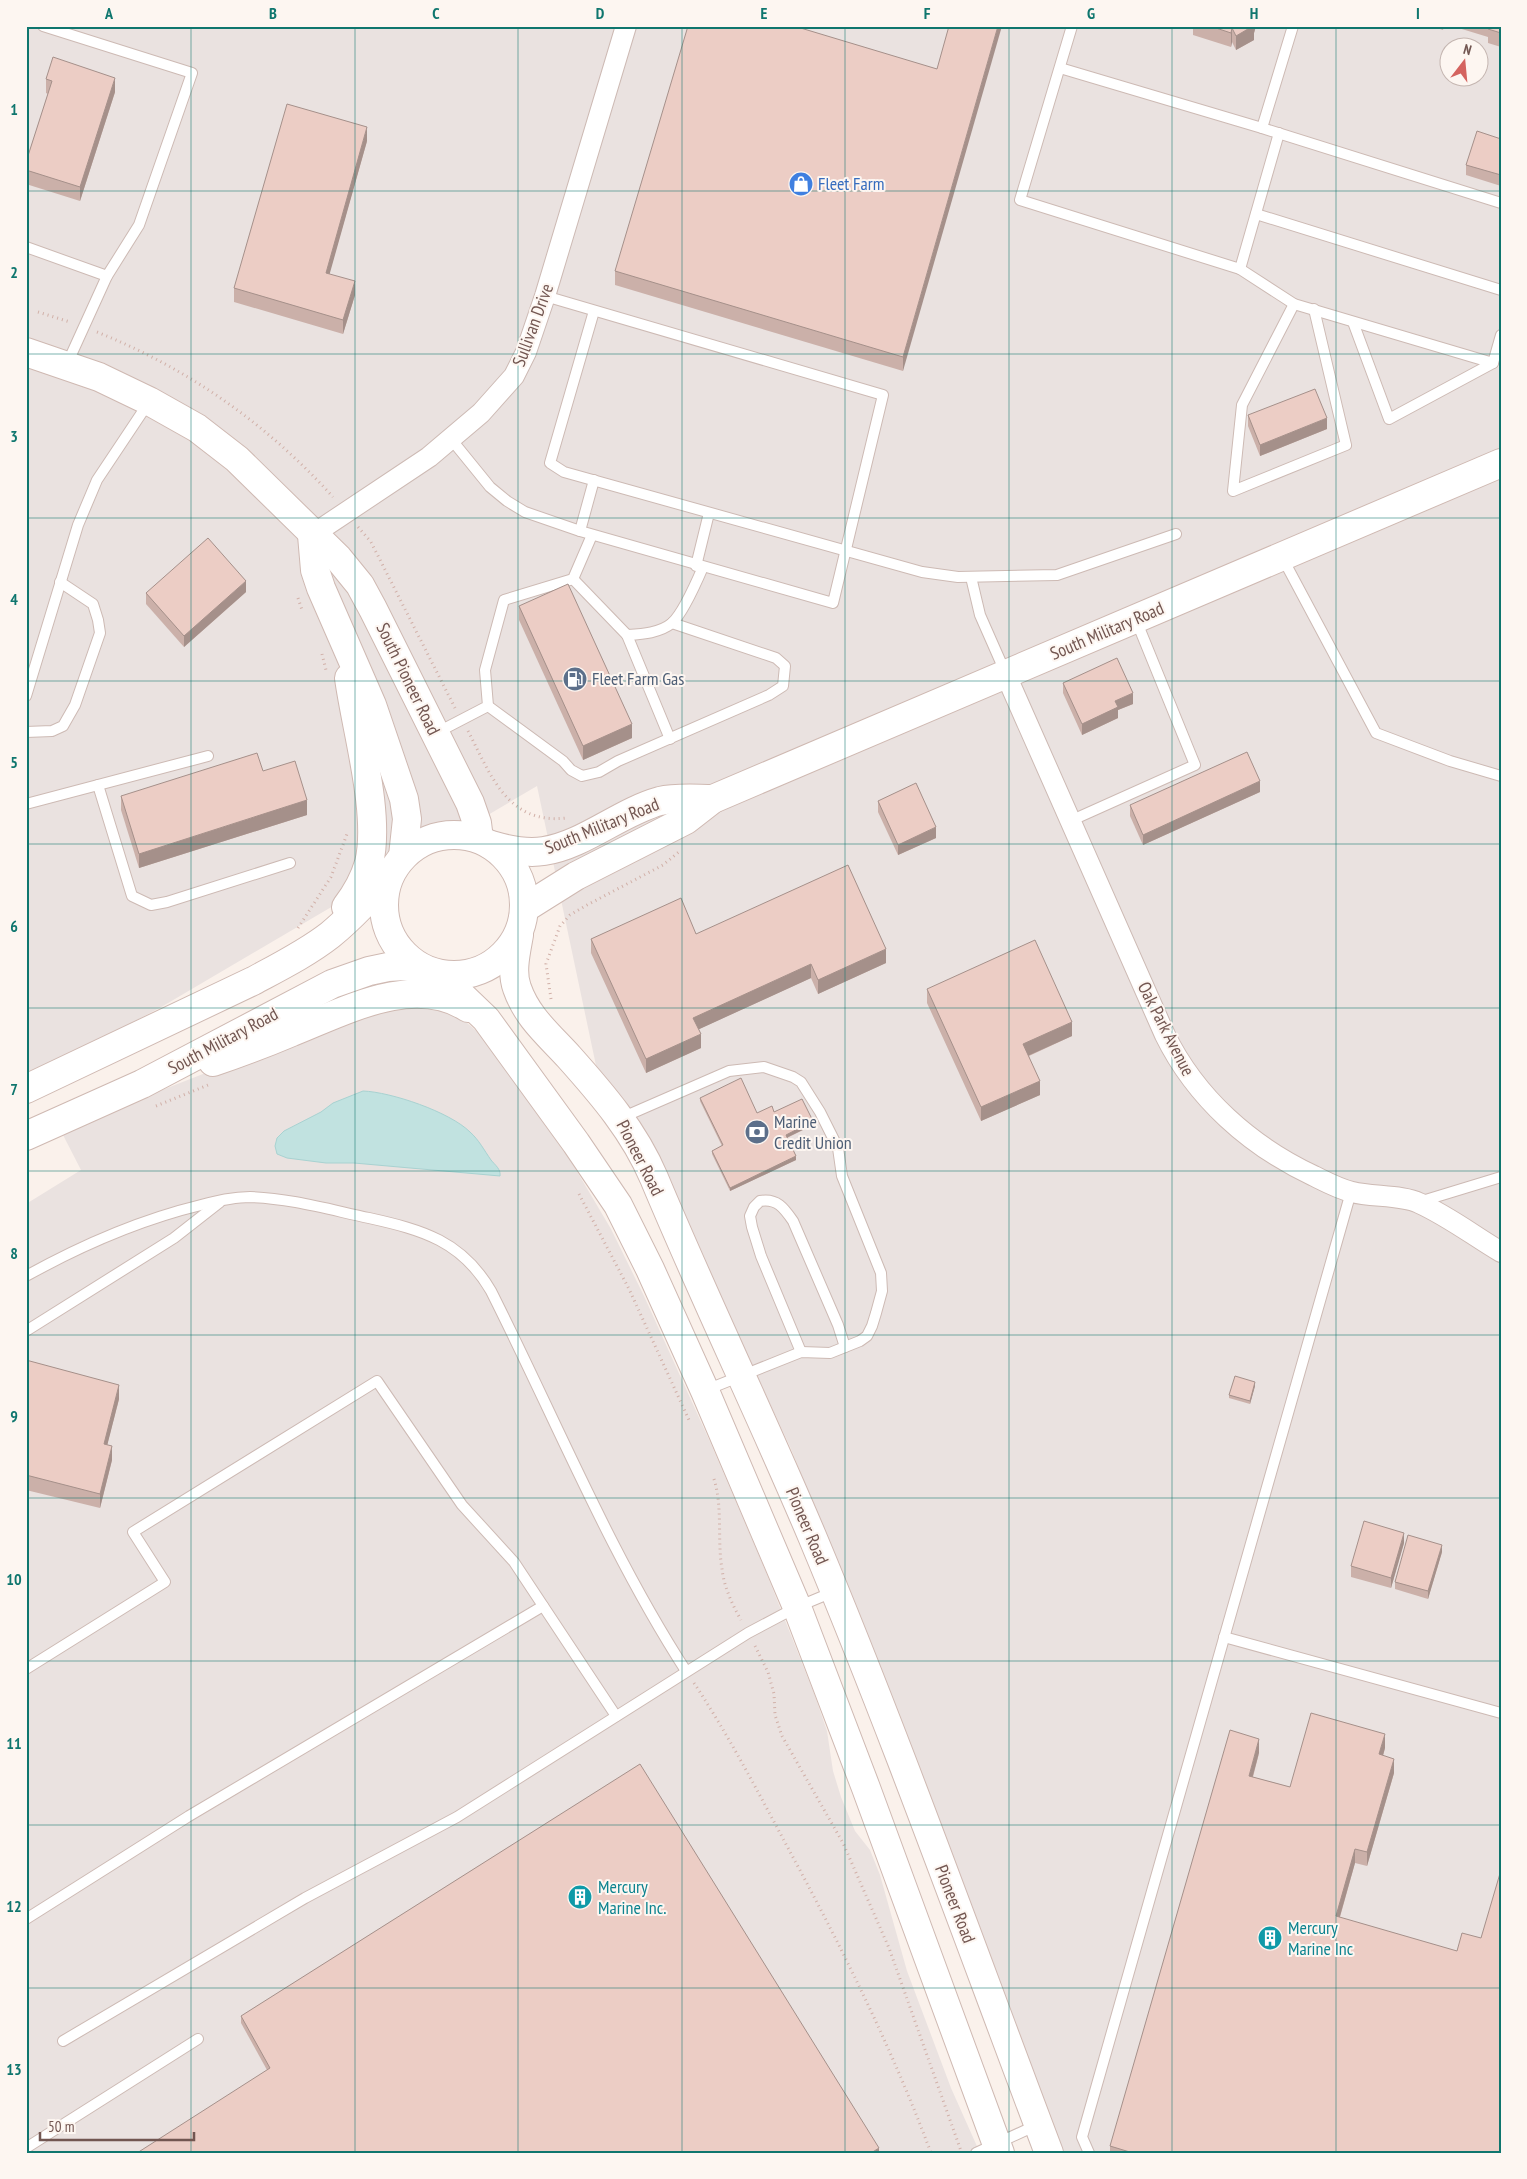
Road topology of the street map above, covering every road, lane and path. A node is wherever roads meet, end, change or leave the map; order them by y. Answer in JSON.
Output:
{"nodes":[{"id":1,"x":43,"y":26,"type":"edge"},
{"id":2,"x":626,"y":26,"type":"edge"},
{"id":3,"x":1072,"y":26,"type":"edge"},
{"id":4,"x":1293,"y":26,"type":"edge"},
{"id":5,"x":1060,"y":68,"type":"junction"},
{"id":6,"x":1262,"y":128,"type":"junction"},
{"id":7,"x":1279,"y":133,"type":"junction"},
{"id":8,"x":1501,"y":203,"type":"edge"},
{"id":9,"x":1256,"y":214,"type":"junction"},
{"id":10,"x":26,"y":247,"type":"edge"},
{"id":11,"x":1240,"y":269,"type":"junction"},
{"id":12,"x":107,"y":276,"type":"junction"},
{"id":13,"x":1501,"y":290,"type":"edge"},
{"id":14,"x":545,"y":296,"type":"junction"},
{"id":15,"x":1294,"y":304,"type":"junction"},
{"id":16,"x":1314,"y":309,"type":"junction"},
{"id":17,"x":594,"y":311,"type":"junction"},
{"id":18,"x":1353,"y":322,"type":"junction"},
{"id":19,"x":1501,"y":335,"type":"edge"},
{"id":20,"x":26,"y":352,"type":"edge"},
{"id":21,"x":1493,"y":363,"type":"junction"},
{"id":22,"x":66,"y":365,"type":"junction"},
{"id":23,"x":149,"y":401,"type":"junction"},
{"id":24,"x":451,"y":438,"type":"junction"},
{"id":25,"x":1501,"y":463,"type":"edge"},
{"id":26,"x":594,"y":480,"type":"junction"},
{"id":27,"x":709,"y":512,"type":"junction"},
{"id":28,"x":580,"y":531,"type":"junction"},
{"id":29,"x":312,"y":534,"type":"junction"},
{"id":30,"x":1176,"y":534,"type":"dead end"},
{"id":31,"x":592,"y":535,"type":"junction"},
{"id":32,"x":846,"y":551,"type":"junction"},
{"id":33,"x":1282,"y":557,"type":"junction"},
{"id":34,"x":700,"y":566,"type":"junction"},
{"id":35,"x":971,"y":576,"type":"junction"},
{"id":36,"x":573,"y":579,"type":"junction"},
{"id":37,"x":60,"y":582,"type":"junction"},
{"id":38,"x":298,"y":592,"type":"dead end"},
{"id":39,"x":306,"y":616,"type":"dead end"},
{"id":40,"x":1136,"y":619,"type":"junction"},
{"id":41,"x":672,"y":622,"type":"junction"},
{"id":42,"x":627,"y":635,"type":"junction"},
{"id":43,"x":332,"y":643,"type":"junction"},
{"id":44,"x":327,"y":673,"type":"dead end"},
{"id":45,"x":1006,"y":675,"type":"junction"},
{"id":46,"x":26,"y":696,"type":"edge"},
{"id":47,"x":488,"y":706,"type":"junction"},
{"id":48,"x":26,"y":732,"type":"edge"},
{"id":49,"x":435,"y":734,"type":"junction"},
{"id":50,"x":670,"y":739,"type":"junction"},
{"id":51,"x":208,"y":756,"type":"dead end"},
{"id":52,"x":1501,"y":776,"type":"edge"},
{"id":53,"x":98,"y":785,"type":"junction"},
{"id":54,"x":713,"y":800,"type":"junction"},
{"id":55,"x":26,"y":804,"type":"edge"},
{"id":56,"x":1070,"y":821,"type":"junction"},
{"id":57,"x":348,"y":831,"type":"dead end"},
{"id":58,"x":485,"y":842,"type":"junction"},
{"id":59,"x":290,"y":863,"type":"dead end"},
{"id":60,"x":397,"y":865,"type":"junction"},
{"id":61,"x":664,"y":865,"type":"dead end"},
{"id":62,"x":525,"y":908,"type":"junction"},
{"id":63,"x":519,"y":935,"type":"junction"},
{"id":64,"x":311,"y":947,"type":"junction"},
{"id":65,"x":287,"y":962,"type":"junction"},
{"id":66,"x":432,"y":972,"type":"junction"},
{"id":67,"x":548,"y":984,"type":"dead end"},
{"id":68,"x":486,"y":1020,"type":"junction"},
{"id":69,"x":216,"y":1083,"type":"dead end"},
{"id":70,"x":26,"y":1089,"type":"edge"},
{"id":71,"x":146,"y":1096,"type":"junction"},
{"id":72,"x":621,"y":1118,"type":"junction"},
{"id":73,"x":26,"y":1136,"type":"edge"},
{"id":74,"x":1501,"y":1177,"type":"edge"},
{"id":75,"x":575,"y":1187,"type":"dead end"},
{"id":76,"x":1351,"y":1192,"type":"junction"},
{"id":77,"x":222,"y":1200,"type":"junction"},
{"id":78,"x":1418,"y":1202,"type":"junction"},
{"id":79,"x":1501,"y":1252,"type":"edge"},
{"id":80,"x":26,"y":1276,"type":"edge"},
{"id":81,"x":26,"y":1330,"type":"edge"},
{"id":82,"x":845,"y":1347,"type":"junction"},
{"id":83,"x":801,"y":1352,"type":"junction"},
{"id":84,"x":743,"y":1376,"type":"junction"},
{"id":85,"x":705,"y":1390,"type":"junction"},
{"id":86,"x":691,"y":1424,"type":"dead end"},
{"id":87,"x":711,"y":1470,"type":"dead end"},
{"id":88,"x":834,"y":1592,"type":"junction"},
{"id":89,"x":543,"y":1606,"type":"junction"},
{"id":90,"x":797,"y":1607,"type":"junction"},
{"id":91,"x":748,"y":1632,"type":"junction"},
{"id":92,"x":1224,"y":1637,"type":"junction"},
{"id":93,"x":26,"y":1669,"type":"edge"},
{"id":94,"x":686,"y":1671,"type":"junction"},
{"id":95,"x":1501,"y":1713,"type":"edge"},
{"id":96,"x":616,"y":1716,"type":"junction"},
{"id":97,"x":26,"y":1919,"type":"edge"},
{"id":98,"x":198,"y":2039,"type":"dead end"},
{"id":99,"x":62,"y":2042,"type":"dead end"},
{"id":100,"x":1038,"y":2124,"type":"junction"},
{"id":101,"x":26,"y":2148,"type":"edge"},
{"id":102,"x":990,"y":2149,"type":"edge"},
{"id":103,"x":931,"y":2153,"type":"edge"},
{"id":104,"x":962,"y":2153,"type":"edge"},
{"id":105,"x":1049,"y":2153,"type":"edge"},
{"id":106,"x":1089,"y":2153,"type":"edge"}],
"edges":[{"from":1,"to":12,"type":"lane"},
{"from":2,"to":14,"type":"street","name":"Sullivan Drive"},
{"from":3,"to":5,"type":"lane"},
{"from":4,"to":6,"type":"lane"},
{"from":5,"to":6,"type":"lane"},
{"from":5,"to":11,"type":"lane"},
{"from":6,"to":7,"type":"lane"},
{"from":7,"to":8,"type":"lane"},
{"from":7,"to":9,"type":"lane"},
{"from":9,"to":11,"type":"lane"},
{"from":9,"to":13,"type":"lane"},
{"from":10,"to":12,"type":"lane"},
{"from":11,"to":15,"type":"lane"},
{"from":12,"to":22,"type":"lane"},
{"from":14,"to":17,"type":"lane"},
{"from":14,"to":24,"type":"street","name":"Sullivan Drive"},
{"from":15,"to":16,"type":"lane"},
{"from":15,"to":16,"type":"lane"},
{"from":16,"to":18,"type":"lane"},
{"from":17,"to":26,"type":"lane"},
{"from":17,"to":32,"type":"lane"},
{"from":18,"to":21,"type":"lane"},
{"from":18,"to":21,"type":"lane"},
{"from":19,"to":21,"type":"lane"},
{"from":20,"to":22,"type":"main road","name":"South Pioneer Road"},
{"from":22,"to":23,"type":"main road","name":"South Pioneer Road"},
{"from":23,"to":29,"type":"main road","name":"South Pioneer Road"},
{"from":23,"to":37,"type":"lane"},
{"from":24,"to":28,"type":"lane"},
{"from":24,"to":29,"type":"street","name":"Sullivan Drive"},
{"from":25,"to":33,"type":"main road","name":"South Military Road"},
{"from":26,"to":27,"type":"lane"},
{"from":26,"to":28,"type":"lane"},
{"from":27,"to":32,"type":"lane"},
{"from":27,"to":34,"type":"lane"},
{"from":28,"to":31,"type":"lane"},
{"from":29,"to":43,"type":"main road"},
{"from":29,"to":49,"type":"main road","name":"South Pioneer Road"},
{"from":30,"to":35,"type":"lane"},
{"from":31,"to":34,"type":"lane"},
{"from":31,"to":36,"type":"lane"},
{"from":32,"to":34,"type":"lane"},
{"from":32,"to":35,"type":"lane"},
{"from":33,"to":40,"type":"main road","name":"South Military Road"},
{"from":33,"to":52,"type":"lane"},
{"from":34,"to":41,"type":"lane"},
{"from":35,"to":45,"type":"lane"},
{"from":36,"to":42,"type":"lane"},
{"from":36,"to":47,"type":"lane"},
{"from":37,"to":46,"type":"lane"},
{"from":37,"to":48,"type":"lane"},
{"from":38,"to":39,"type":"path"},
{"from":40,"to":45,"type":"main road","name":"South Military Road"},
{"from":40,"to":56,"type":"lane"},
{"from":41,"to":42,"type":"lane"},
{"from":41,"to":50,"type":"lane"},
{"from":42,"to":50,"type":"lane"},
{"from":43,"to":44,"type":"path"},
{"from":43,"to":60,"type":"main road"},
{"from":43,"to":64,"type":"main road"},
{"from":45,"to":54,"type":"main road","name":"South Military Road"},
{"from":45,"to":56,"type":"street","name":"Oak Park Avenue"},
{"from":47,"to":49,"type":"lane"},
{"from":47,"to":50,"type":"lane"},
{"from":49,"to":58,"type":"main road","name":"South Pioneer Road"},
{"from":51,"to":53,"type":"lane"},
{"from":53,"to":55,"type":"lane"},
{"from":53,"to":59,"type":"lane"},
{"from":54,"to":58,"type":"main road","name":"South Military Road"},
{"from":54,"to":62,"type":"main road","name":"South Military Road"},
{"from":56,"to":76,"type":"street","name":"Oak Park Avenue"},
{"from":57,"to":65,"type":"path"},
{"from":58,"to":60,"type":"main road"},
{"from":58,"to":62,"type":"main road"},
{"from":60,"to":64,"type":"main road"},
{"from":60,"to":66,"type":"main road"},
{"from":61,"to":67,"type":"path"},
{"from":62,"to":63,"type":"main road"},
{"from":63,"to":66,"type":"main road"},
{"from":63,"to":72,"type":"main road","name":"Pioneer Road"},
{"from":64,"to":65,"type":"main road"},
{"from":65,"to":70,"type":"main road"},
{"from":66,"to":68,"type":"main road"},
{"from":66,"to":71,"type":"main road","name":"South Military Road"},
{"from":68,"to":71,"type":"main road"},
{"from":68,"to":85,"type":"main road"},
{"from":69,"to":71,"type":"path"},
{"from":71,"to":73,"type":"main road","name":"South Military Road"},
{"from":72,"to":82,"type":"lane"},
{"from":72,"to":84,"type":"main road","name":"Pioneer Road"},
{"from":74,"to":78,"type":"lane"},
{"from":75,"to":86,"type":"path"},
{"from":76,"to":78,"type":"street","name":"Oak Park Avenue"},
{"from":76,"to":92,"type":"lane"},
{"from":77,"to":80,"type":"lane"},
{"from":77,"to":81,"type":"lane"},
{"from":77,"to":94,"type":"lane"},
{"from":78,"to":79,"type":"street","name":"Oak Park Avenue"},
{"from":82,"to":83,"type":"lane"},
{"from":82,"to":83,"type":"lane"},
{"from":83,"to":84,"type":"lane"},
{"from":84,"to":85,"type":"lane"},
{"from":84,"to":88,"type":"main road","name":"Pioneer Road"},
{"from":85,"to":90,"type":"main road"},
{"from":87,"to":91,"type":"path"},
{"from":88,"to":90,"type":"lane"},
{"from":88,"to":100,"type":"main road","name":"Pioneer Road"},
{"from":89,"to":93,"type":"lane"},
{"from":89,"to":96,"type":"lane"},
{"from":89,"to":97,"type":"lane"},
{"from":90,"to":91,"type":"lane"},
{"from":90,"to":102,"type":"main road"},
{"from":91,"to":94,"type":"lane"},
{"from":91,"to":104,"type":"path"},
{"from":92,"to":95,"type":"lane"},
{"from":92,"to":106,"type":"lane"},
{"from":94,"to":96,"type":"lane"},
{"from":94,"to":103,"type":"path"},
{"from":96,"to":99,"type":"lane"},
{"from":98,"to":101,"type":"lane"},
{"from":100,"to":102,"type":"lane"},
{"from":100,"to":105,"type":"main road","name":"Pioneer Road"}]}
